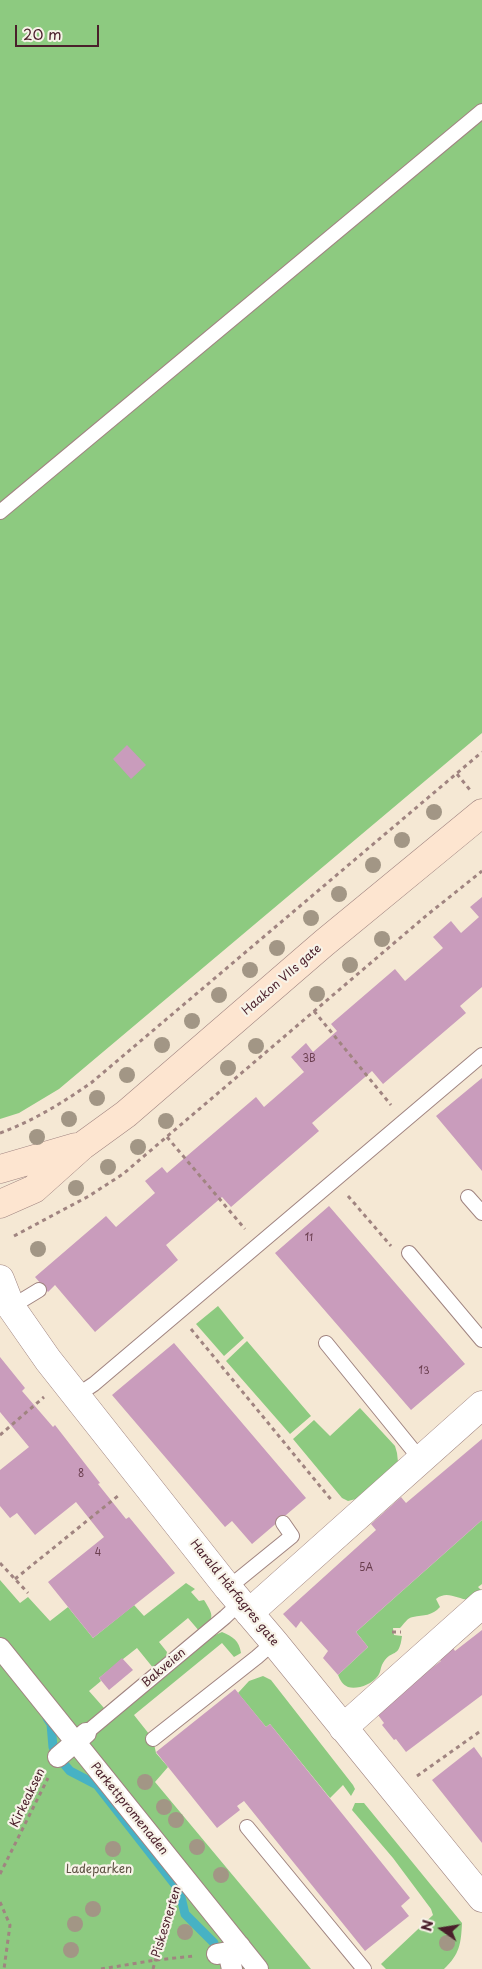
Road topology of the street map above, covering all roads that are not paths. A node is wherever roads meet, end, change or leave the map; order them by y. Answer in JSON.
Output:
{"nodes":[{"id":1,"x":482,"y":111,"type":"edge"},
{"id":2,"x":0,"y":512,"type":"edge"},
{"id":3,"x":476,"y":802,"type":"edge"},
{"id":4,"x":482,"y":1055,"type":"edge"},
{"id":5,"x":82,"y":1146,"type":"junction"},
{"id":6,"x":0,"y":1170,"type":"edge"},
{"id":7,"x":468,"y":1197,"type":"dead end"},
{"id":8,"x":0,"y":1204,"type":"edge"},
{"id":9,"x":482,"y":1213,"type":"edge"},
{"id":10,"x":408,"y":1253,"type":"road end"},
{"id":11,"x":0,"y":1279,"type":"edge"},
{"id":12,"x":39,"y":1290,"type":"dead end"},
{"id":13,"x":11,"y":1307,"type":"junction"},
{"id":14,"x":482,"y":1340,"type":"edge"},
{"id":15,"x":326,"y":1343,"type":"dead end"},
{"id":16,"x":76,"y":1396,"type":"junction"},
{"id":17,"x":482,"y":1406,"type":"edge"},
{"id":18,"x":421,"y":1460,"type":"junction"},
{"id":19,"x":283,"y":1523,"type":"dead end"},
{"id":20,"x":239,"y":1601,"type":"junction"},
{"id":21,"x":482,"y":1604,"type":"edge"},
{"id":22,"x":274,"y":1642,"type":"junction"},
{"id":23,"x":0,"y":1648,"type":"edge"},
{"id":24,"x":343,"y":1728,"type":"junction"},
{"id":25,"x":80,"y":1737,"type":"junction"},
{"id":26,"x":153,"y":1739,"type":"dead end"},
{"id":27,"x":58,"y":1757,"type":"road end"},
{"id":28,"x":247,"y":1827,"type":"dead end"},
{"id":29,"x":482,"y":1898,"type":"edge"},
{"id":30,"x":229,"y":1955,"type":"edge"},
{"id":31,"x":258,"y":1969,"type":"edge"},
{"id":32,"x":364,"y":1969,"type":"edge"}],
"edges":[{"from":1,"to":2,"type":"lane"},
{"from":3,"to":5,"type":"main road","name":"Haakon VIIs gate"},
{"from":4,"to":16,"type":"lane"},
{"from":5,"to":6,"type":"main road","name":"Haakon VIIs gate"},
{"from":5,"to":8,"type":"main road","name":"Haakon VIIs gate"},
{"from":7,"to":9,"type":"lane"},
{"from":10,"to":14,"type":"lane"},
{"from":11,"to":13,"type":"street","name":"Harald Hårfagres gate"},
{"from":12,"to":13,"type":"lane"},
{"from":13,"to":16,"type":"street","name":"Harald Hårfagres gate"},
{"from":15,"to":18,"type":"lane"},
{"from":16,"to":20,"type":"street","name":"Harald Hårfagres gate"},
{"from":17,"to":18,"type":"street"},
{"from":18,"to":20,"type":"street"},
{"from":19,"to":20,"type":"lane","name":"Bakveien"},
{"from":20,"to":22,"type":"street","name":"Harald Hårfagres gate"},
{"from":20,"to":25,"type":"lane","name":"Bakveien"},
{"from":21,"to":24,"type":"street"},
{"from":22,"to":24,"type":"street","name":"Harald Hårfagres gate"},
{"from":22,"to":26,"type":"lane"},
{"from":23,"to":25,"type":"street","name":"Parkettpromenaden"},
{"from":24,"to":29,"type":"street","name":"Harald Hårfagres gate"},
{"from":25,"to":27,"type":"street"},
{"from":25,"to":30,"type":"street","name":"Parkettpromenaden"},
{"from":28,"to":32,"type":"lane"},
{"from":30,"to":31,"type":"street","name":"Parkettpromenaden"}]}
